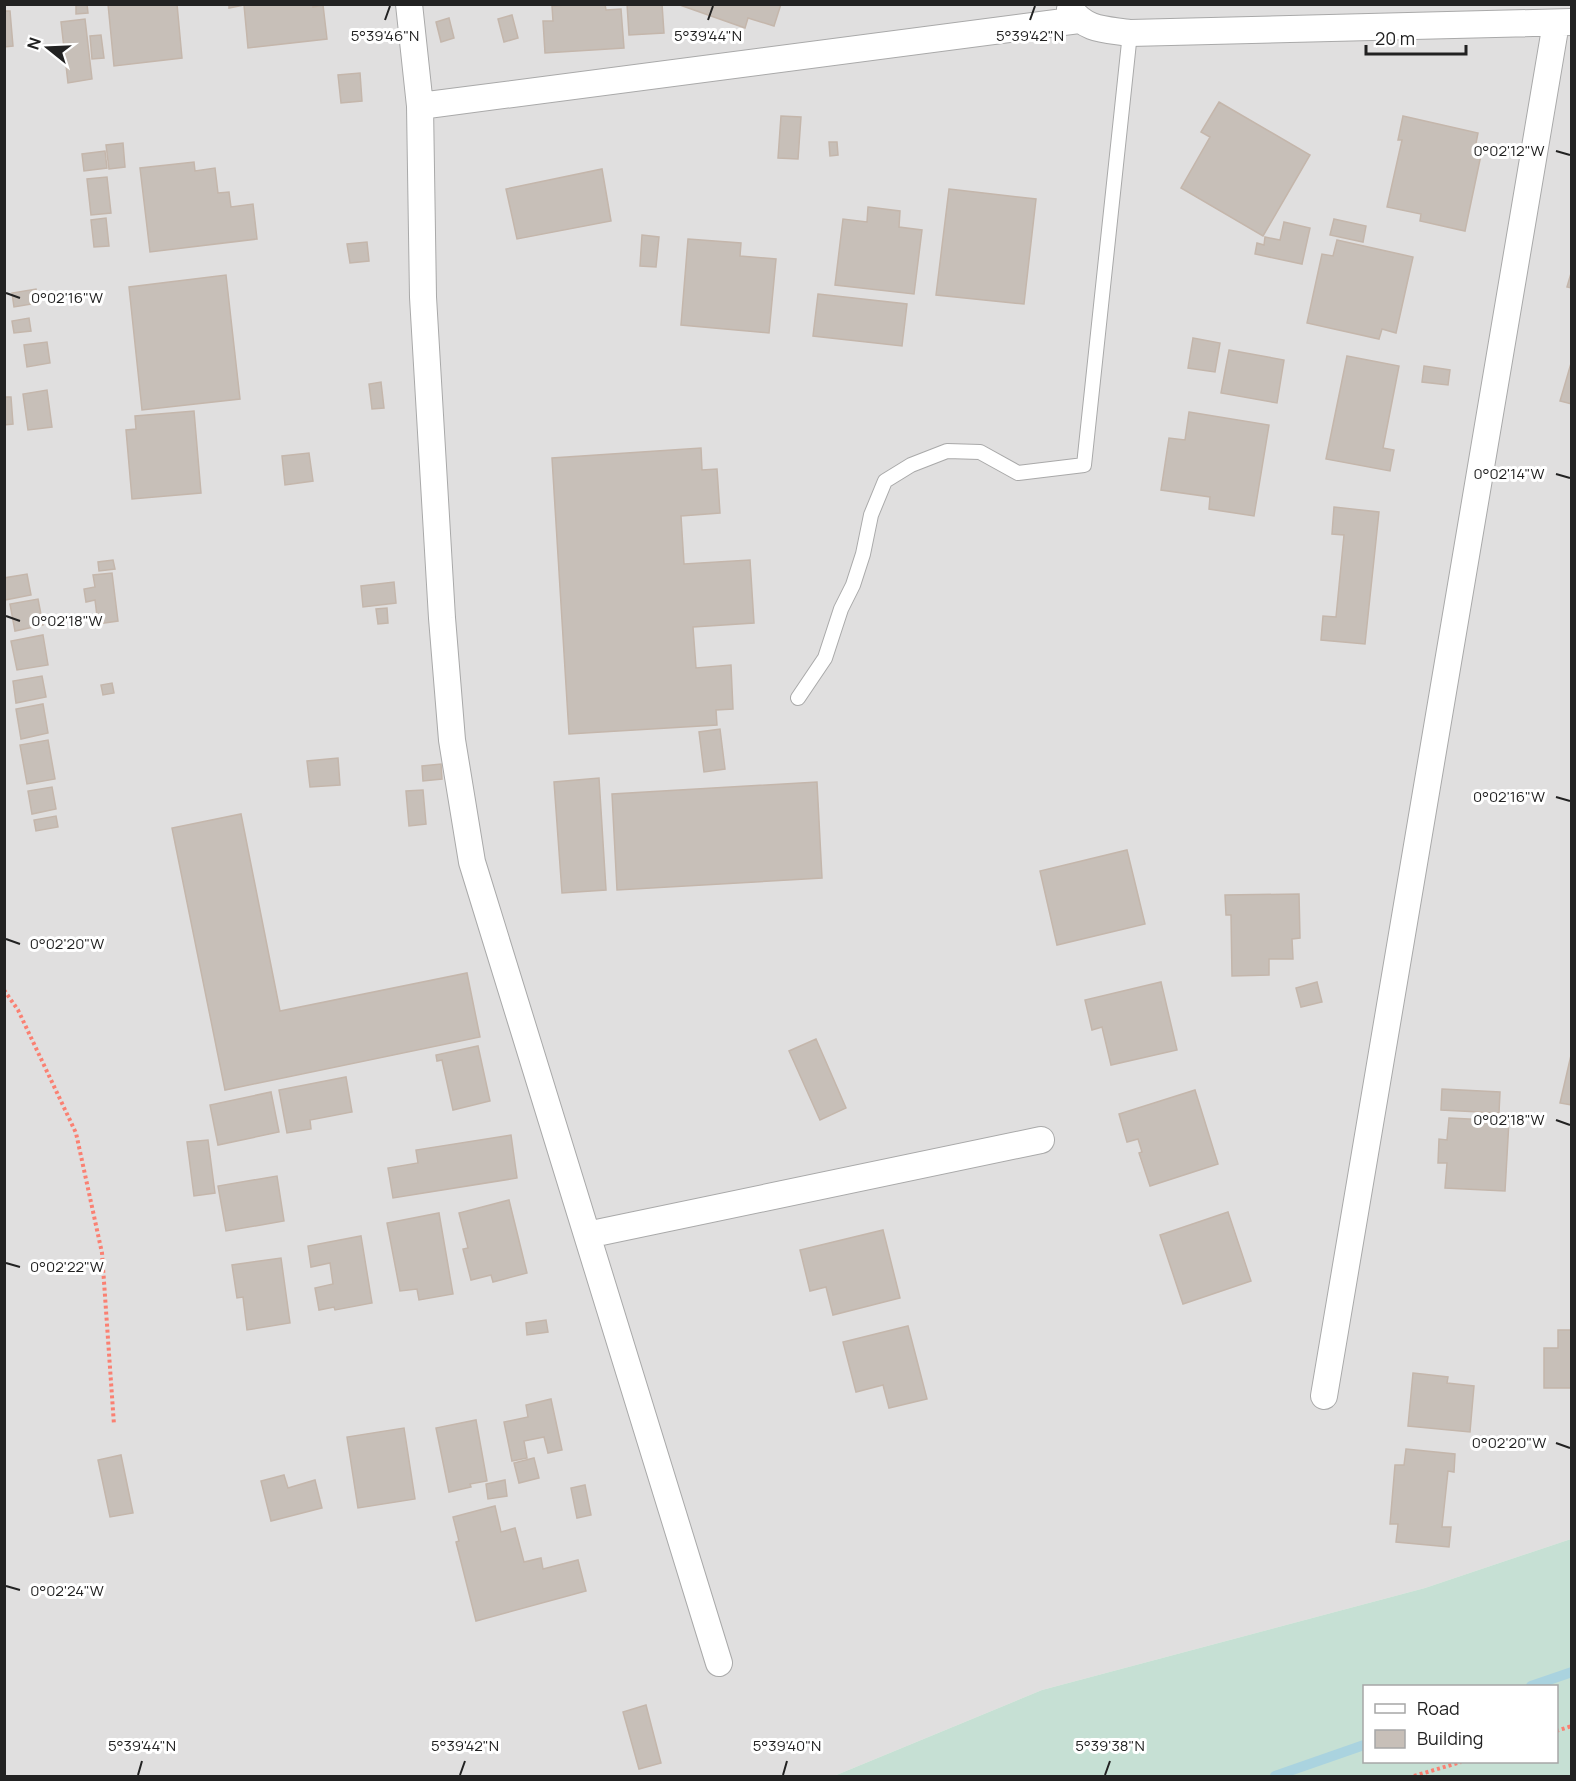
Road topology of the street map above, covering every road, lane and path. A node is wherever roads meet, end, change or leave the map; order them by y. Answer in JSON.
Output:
{"nodes":[{"id":1,"x":409,"y":4,"type":"edge"},
{"id":2,"x":1073,"y":12,"type":"edge"},
{"id":3,"x":1564,"y":23,"type":"edge"},
{"id":4,"x":1130,"y":33,"type":"junction"},
{"id":5,"x":420,"y":106,"type":"junction"},
{"id":6,"x":798,"y":698,"type":"dead end"},
{"id":7,"x":4,"y":990,"type":"edge"},
{"id":8,"x":1041,"y":1140,"type":"dead end"},
{"id":9,"x":587,"y":1235,"type":"junction"},
{"id":10,"x":1324,"y":1396,"type":"dead end"},
{"id":11,"x":114,"y":1425,"type":"dead end"},
{"id":12,"x":719,"y":1663,"type":"dead end"},
{"id":13,"x":1455,"y":1763,"type":"edge"},
{"id":14,"x":1414,"y":1776,"type":"edge"}],
"edges":[{"from":1,"to":5,"type":"street"},
{"from":2,"to":4,"type":"street"},
{"from":2,"to":5,"type":"street"},
{"from":3,"to":4,"type":"street"},
{"from":3,"to":10,"type":"street"},
{"from":4,"to":6,"type":"lane"},
{"from":5,"to":9,"type":"street"},
{"from":7,"to":11,"type":"path"},
{"from":8,"to":9,"type":"street"},
{"from":9,"to":12,"type":"street"},
{"from":13,"to":14,"type":"path"}]}
